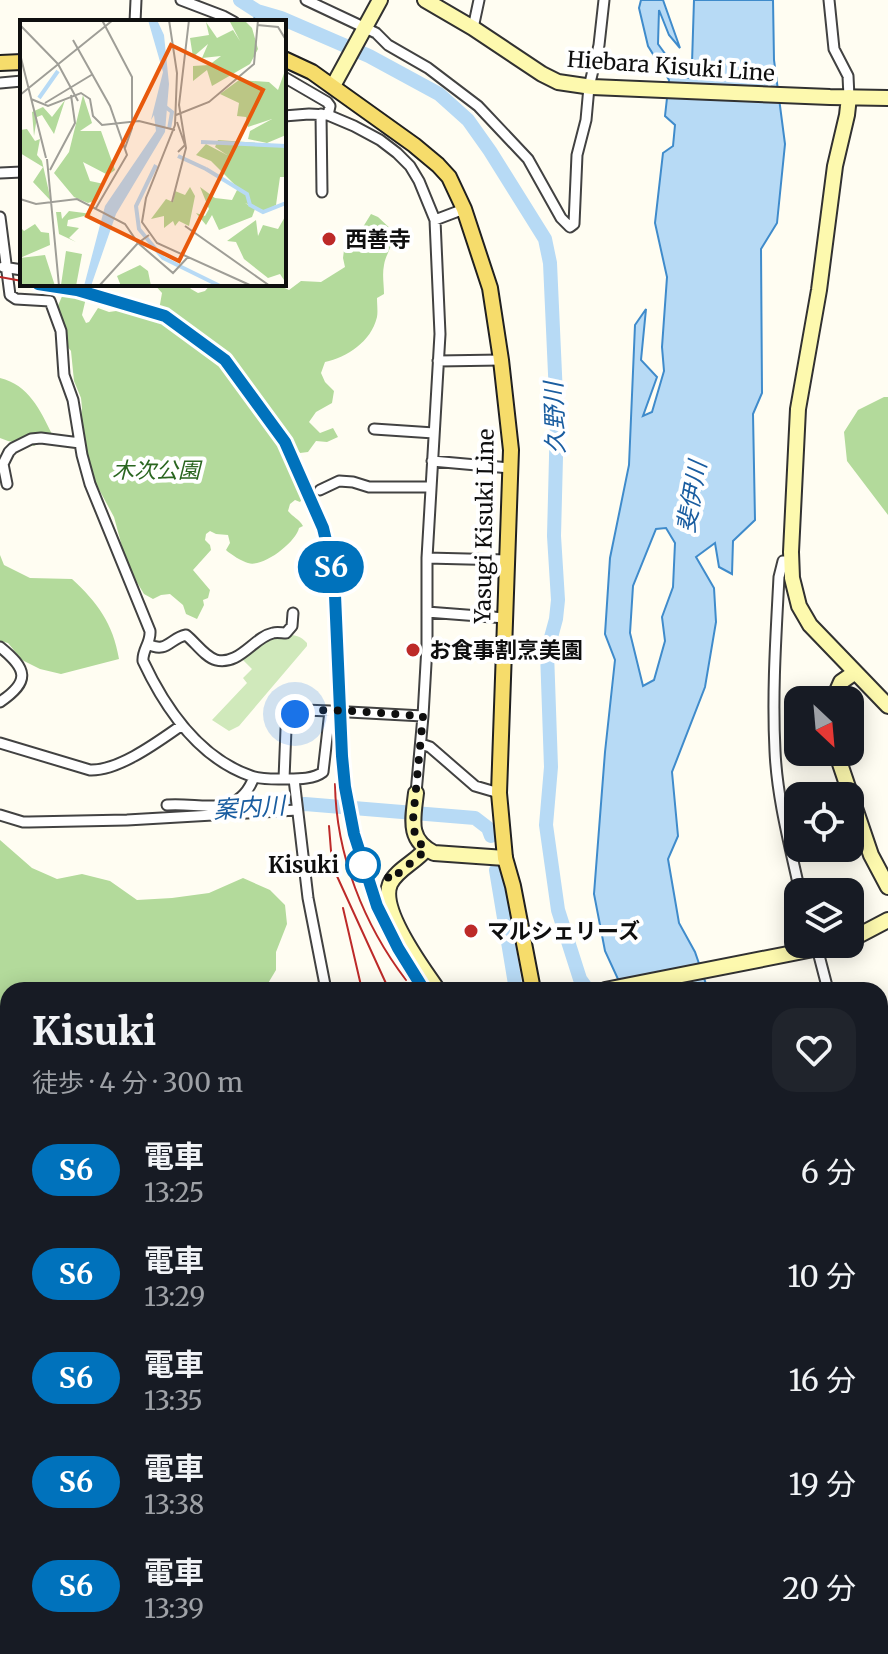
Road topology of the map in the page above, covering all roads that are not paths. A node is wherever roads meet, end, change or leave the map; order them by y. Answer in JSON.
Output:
{"nodes":[{"id":1,"x":136,"y":0,"type":"edge"},
{"id":2,"x":181,"y":0,"type":"edge"},
{"id":3,"x":306,"y":0,"type":"edge"},
{"id":4,"x":380,"y":0,"type":"edge"},
{"id":5,"x":425,"y":0,"type":"edge"},
{"id":6,"x":479,"y":0,"type":"edge"},
{"id":7,"x":604,"y":0,"type":"edge"},
{"id":8,"x":829,"y":0,"type":"edge"},
{"id":9,"x":135,"y":20,"type":"edge"},
{"id":10,"x":230,"y":20,"type":"edge"},
{"id":11,"x":365,"y":28,"type":"junction"},
{"id":12,"x":473,"y":28,"type":"junction"},
{"id":13,"x":286,"y":60,"type":"edge"},
{"id":14,"x":20,"y":62,"type":"edge"},
{"id":15,"x":0,"y":63,"type":"edge"},
{"id":16,"x":286,"y":78,"type":"edge"},
{"id":17,"x":20,"y":81,"type":"edge"},
{"id":18,"x":0,"y":83,"type":"edge"},
{"id":19,"x":333,"y":86,"type":"junction"},
{"id":20,"x":590,"y":87,"type":"junction"},
{"id":21,"x":849,"y":97,"type":"junction"},
{"id":22,"x":888,"y":98,"type":"edge"},
{"id":23,"x":324,"y":114,"type":"junction"},
{"id":24,"x":286,"y":116,"type":"edge"},
{"id":25,"x":20,"y":172,"type":"edge"},
{"id":26,"x":0,"y":173,"type":"edge"},
{"id":27,"x":322,"y":192,"type":"dead end"},
{"id":28,"x":464,"y":209,"type":"junction"},
{"id":29,"x":0,"y":217,"type":"edge"},
{"id":30,"x":435,"y":220,"type":"junction"},
{"id":31,"x":3,"y":267,"type":"edge"},
{"id":32,"x":5,"y":296,"type":"edge"},
{"id":33,"x":501,"y":360,"type":"junction"},
{"id":34,"x":438,"y":361,"type":"junction"},
{"id":35,"x":374,"y":429,"type":"dead end"},
{"id":36,"x":434,"y":433,"type":"junction"},
{"id":37,"x":80,"y":443,"type":"junction"},
{"id":38,"x":432,"y":461,"type":"junction"},
{"id":39,"x":510,"y":468,"type":"junction"},
{"id":40,"x":7,"y":484,"type":"dead end"},
{"id":41,"x":431,"y":487,"type":"junction"},
{"id":42,"x":320,"y":490,"type":"dead end"},
{"id":43,"x":427,"y":558,"type":"junction"},
{"id":44,"x":507,"y":560,"type":"junction"},
{"id":45,"x":791,"y":562,"type":"junction"},
{"id":46,"x":427,"y":612,"type":"junction"},
{"id":47,"x":293,"y":613,"type":"dead end"},
{"id":48,"x":505,"y":618,"type":"junction"},
{"id":49,"x":148,"y":644,"type":"junction"},
{"id":50,"x":0,"y":647,"type":"edge"},
{"id":51,"x":854,"y":673,"type":"junction"},
{"id":52,"x":839,"y":686,"type":"edge"},
{"id":53,"x":0,"y":702,"type":"edge"},
{"id":54,"x":888,"y":706,"type":"edge"},
{"id":55,"x":330,"y":711,"type":"junction"},
{"id":56,"x":423,"y":716,"type":"junction"},
{"id":57,"x":182,"y":725,"type":"junction"},
{"id":58,"x":421,"y":744,"type":"junction"},
{"id":59,"x":1,"y":746,"type":"edge"},
{"id":60,"x":841,"y":766,"type":"edge"},
{"id":61,"x":254,"y":777,"type":"junction"},
{"id":62,"x":289,"y":779,"type":"junction"},
{"id":63,"x":416,"y":793,"type":"joint"},
{"id":64,"x":499,"y":793,"type":"junction"},
{"id":65,"x":167,"y":805,"type":"dead end"},
{"id":66,"x":297,"y":807,"type":"junction"},
{"id":67,"x":228,"y":809,"type":"junction"},
{"id":68,"x":0,"y":815,"type":"edge"},
{"id":69,"x":426,"y":849,"type":"junction"},
{"id":70,"x":505,"y":858,"type":"junction"},
{"id":71,"x":797,"y":878,"type":"edge"},
{"id":72,"x":888,"y":887,"type":"edge"},
{"id":73,"x":888,"y":920,"type":"edge"},
{"id":74,"x":864,"y":933,"type":"edge"},
{"id":75,"x":784,"y":954,"type":"edge"},
{"id":76,"x":817,"y":958,"type":"edge"},
{"id":77,"x":324,"y":982,"type":"edge"},
{"id":78,"x":433,"y":982,"type":"edge"},
{"id":79,"x":531,"y":982,"type":"edge"},
{"id":80,"x":645,"y":982,"type":"edge"},
{"id":81,"x":825,"y":982,"type":"edge"}],
"edges":[{"from":1,"to":9,"type":"street"},
{"from":2,"to":10,"type":"street"},
{"from":3,"to":11,"type":"street"},
{"from":4,"to":11,"type":"street"},
{"from":5,"to":12,"type":"street","name":"Hiebara Kisuki Line"},
{"from":6,"to":12,"type":"street"},
{"from":7,"to":20,"type":"street"},
{"from":8,"to":21,"type":"street"},
{"from":11,"to":19,"type":"street"},
{"from":11,"to":20,"type":"street"},
{"from":12,"to":20,"type":"street","name":"Hiebara Kisuki Line"},
{"from":13,"to":19,"type":"main road","name":"Yasugi Kisuki Line"},
{"from":14,"to":15,"type":"main road"},
{"from":16,"to":23,"type":"street"},
{"from":17,"to":18,"type":"street"},
{"from":19,"to":28,"type":"main road","name":"Yasugi Kisuki Line"},
{"from":20,"to":21,"type":"street","name":"Hiebara Kisuki Line"},
{"from":21,"to":22,"type":"street","name":"Hiebara Kisuki Line"},
{"from":21,"to":45,"type":"street"},
{"from":23,"to":24,"type":"street"},
{"from":23,"to":27,"type":"street"},
{"from":23,"to":30,"type":"street"},
{"from":25,"to":26,"type":"street"},
{"from":28,"to":30,"type":"street"},
{"from":28,"to":33,"type":"main road","name":"Yasugi Kisuki Line"},
{"from":29,"to":31,"type":"street"},
{"from":30,"to":34,"type":"street"},
{"from":31,"to":32,"type":"street"},
{"from":32,"to":37,"type":"street"},
{"from":33,"to":34,"type":"street"},
{"from":33,"to":39,"type":"main road","name":"Yasugi Kisuki Line"},
{"from":34,"to":36,"type":"street"},
{"from":35,"to":36,"type":"street"},
{"from":36,"to":38,"type":"street"},
{"from":37,"to":40,"type":"street"},
{"from":37,"to":49,"type":"street"},
{"from":38,"to":39,"type":"street"},
{"from":38,"to":41,"type":"street"},
{"from":39,"to":44,"type":"main road","name":"Yasugi Kisuki Line"},
{"from":41,"to":42,"type":"street"},
{"from":41,"to":43,"type":"street"},
{"from":43,"to":44,"type":"street"},
{"from":43,"to":46,"type":"street"},
{"from":44,"to":48,"type":"main road","name":"Yasugi Kisuki Line"},
{"from":45,"to":51,"type":"street"},
{"from":45,"to":71,"type":"street"},
{"from":46,"to":48,"type":"street"},
{"from":46,"to":56,"type":"street"},
{"from":47,"to":49,"type":"street"},
{"from":48,"to":64,"type":"main road","name":"Yasugi Kisuki Line"},
{"from":49,"to":57,"type":"street"},
{"from":50,"to":53,"type":"street"},
{"from":51,"to":52,"type":"street"},
{"from":51,"to":54,"type":"street"},
{"from":55,"to":56,"type":"street"},
{"from":55,"to":62,"type":"street"},
{"from":55,"to":62,"type":"street"},
{"from":56,"to":58,"type":"street"},
{"from":57,"to":59,"type":"street"},
{"from":57,"to":61,"type":"street"},
{"from":58,"to":63,"type":"street"},
{"from":58,"to":64,"type":"street"},
{"from":60,"to":72,"type":"street"},
{"from":61,"to":62,"type":"street"},
{"from":61,"to":67,"type":"street"},
{"from":62,"to":66,"type":"street"},
{"from":63,"to":69,"type":"street"},
{"from":64,"to":70,"type":"main road","name":"Yasugi Kisuki Line"},
{"from":65,"to":67,"type":"street"},
{"from":66,"to":67,"type":"street"},
{"from":66,"to":77,"type":"street"},
{"from":67,"to":68,"type":"street"},
{"from":69,"to":70,"type":"street"},
{"from":69,"to":78,"type":"street"},
{"from":70,"to":79,"type":"main road","name":"Yasugi Kisuki Line"},
{"from":73,"to":74,"type":"street"},
{"from":75,"to":80,"type":"street"},
{"from":76,"to":81,"type":"street"}]}
